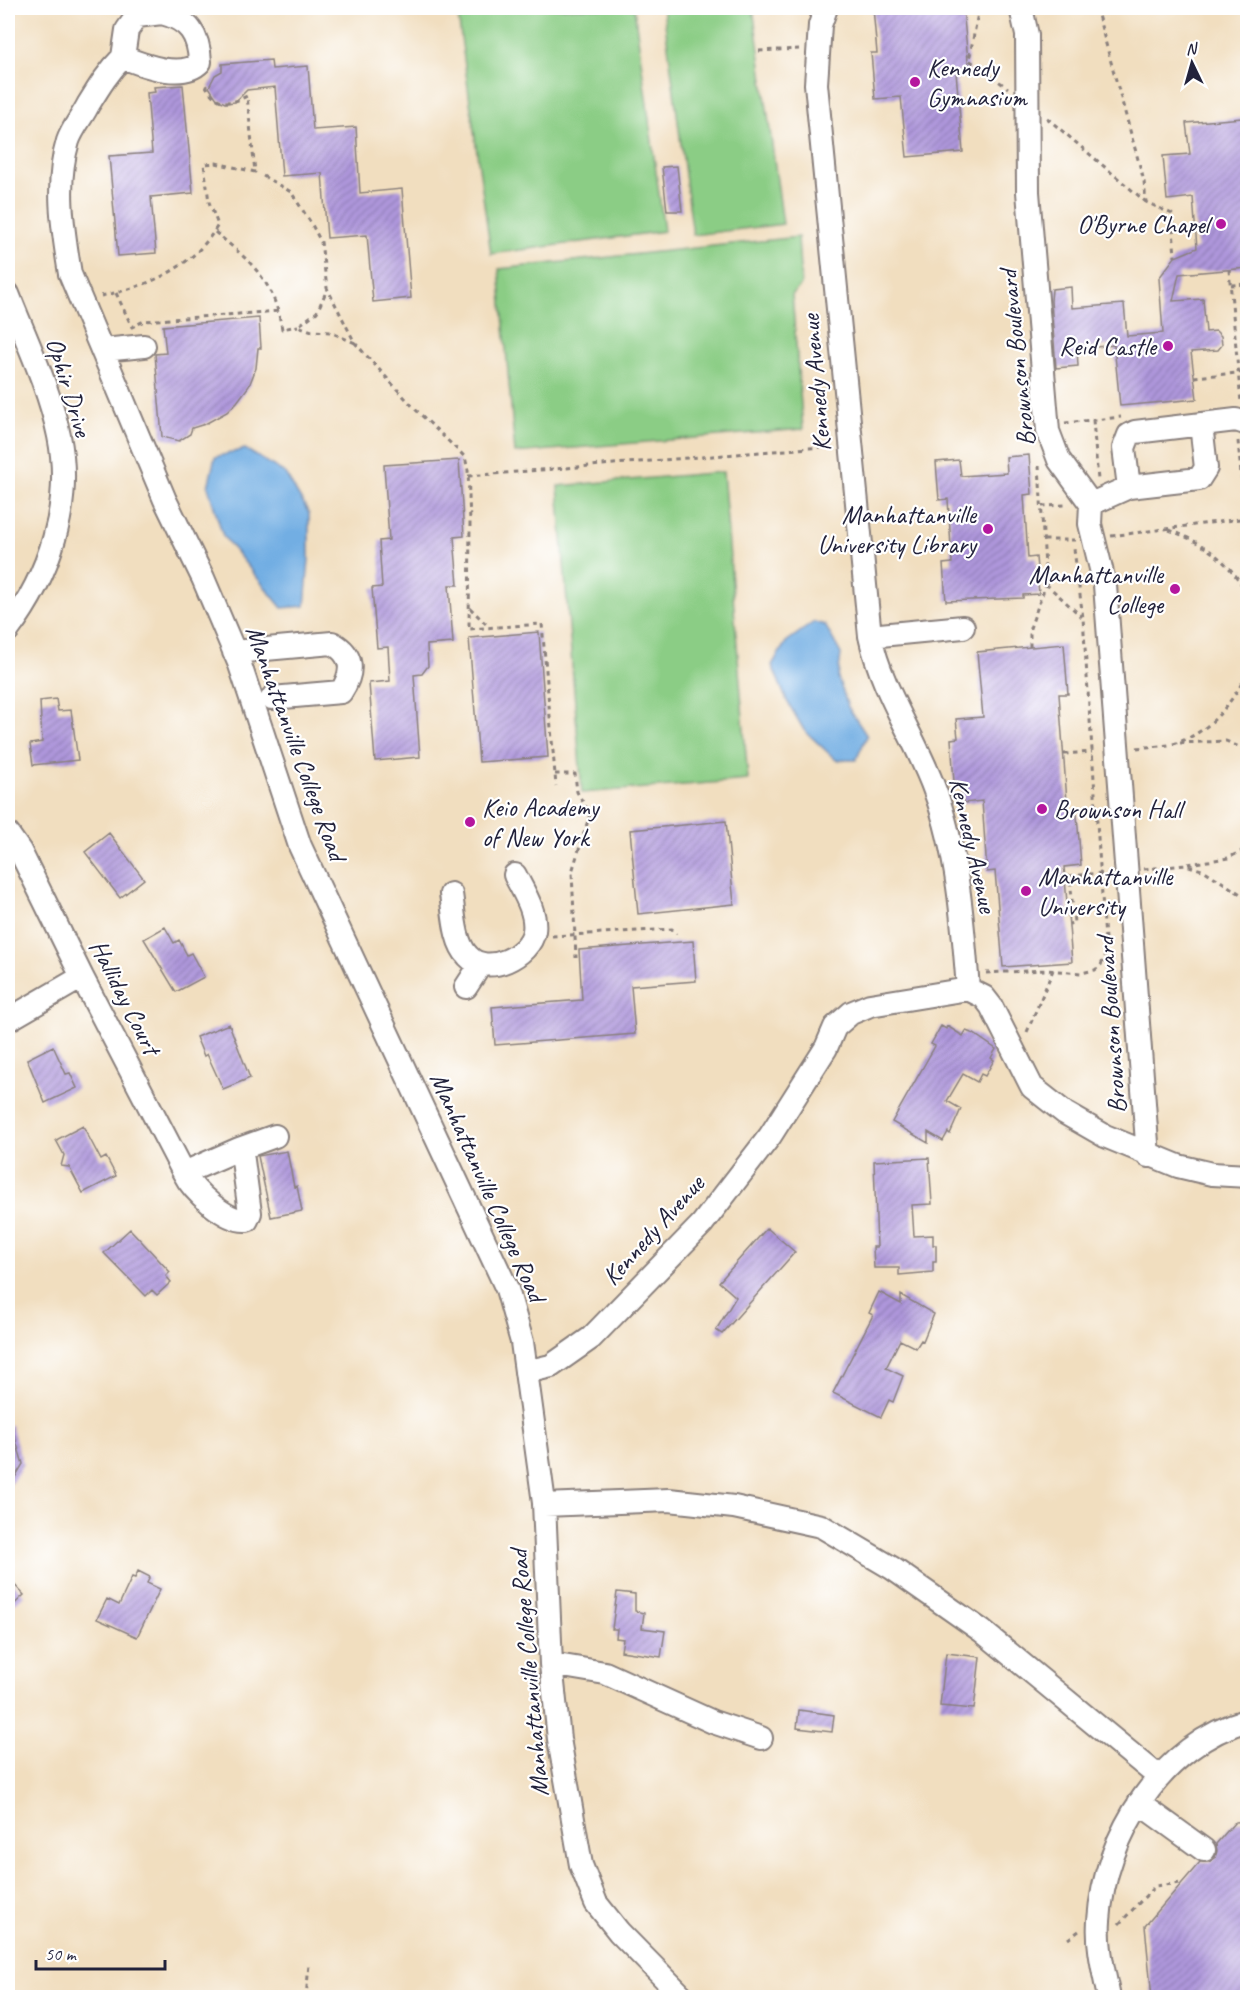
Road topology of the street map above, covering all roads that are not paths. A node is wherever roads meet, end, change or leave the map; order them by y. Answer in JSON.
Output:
{"nodes":[{"id":1,"x":826,"y":8,"type":"edge"},
{"id":2,"x":1021,"y":8,"type":"edge"},
{"id":3,"x":123,"y":57,"type":"junction"},
{"id":4,"x":8,"y":294,"type":"edge"},
{"id":5,"x":144,"y":346,"type":"dead end"},
{"id":6,"x":103,"y":350,"type":"junction"},
{"id":7,"x":1201,"y":424,"type":"junction"},
{"id":8,"x":1248,"y":424,"type":"edge"},
{"id":9,"x":1129,"y":487,"type":"junction"},
{"id":10,"x":1088,"y":500,"type":"junction"},
{"id":11,"x":963,"y":627,"type":"dead end"},
{"id":12,"x":8,"y":630,"type":"edge"},
{"id":13,"x":870,"y":636,"type":"junction"},
{"id":14,"x":234,"y":652,"type":"junction"},
{"id":15,"x":272,"y":698,"type":"dead end"},
{"id":16,"x":8,"y":834,"type":"edge"},
{"id":17,"x":515,"y":875,"type":"dead end"},
{"id":18,"x":451,"y":894,"type":"dead end"},
{"id":19,"x":481,"y":964,"type":"junction"},
{"id":20,"x":82,"y":977,"type":"junction"},
{"id":21,"x":968,"y":981,"type":"junction"},
{"id":22,"x":466,"y":987,"type":"dead end"},
{"id":23,"x":8,"y":1020,"type":"edge"},
{"id":24,"x":275,"y":1136,"type":"dead end"},
{"id":25,"x":239,"y":1149,"type":"junction"},
{"id":26,"x":1148,"y":1156,"type":"junction"},
{"id":27,"x":1248,"y":1176,"type":"edge"},
{"id":28,"x":187,"y":1180,"type":"junction"},
{"id":29,"x":526,"y":1372,"type":"junction"},
{"id":30,"x":544,"y":1506,"type":"junction"},
{"id":31,"x":551,"y":1664,"type":"junction"},
{"id":32,"x":1248,"y":1720,"type":"edge"},
{"id":33,"x":761,"y":1738,"type":"dead end"},
{"id":34,"x":1159,"y":1777,"type":"junction"},
{"id":35,"x":1139,"y":1803,"type":"junction"},
{"id":36,"x":1204,"y":1850,"type":"dead end"},
{"id":37,"x":684,"y":1998,"type":"edge"},
{"id":38,"x":1108,"y":1998,"type":"edge"}],
"edges":[{"from":1,"to":13,"type":"street","name":"Kennedy Avenue"},
{"from":2,"to":10,"type":"street","name":"Brownson Boulevard"},
{"from":3,"to":3,"type":"street"},
{"from":3,"to":6,"type":"street","name":"Manhattanville College Road"},
{"from":4,"to":12,"type":"street","name":"Ophir Drive"},
{"from":5,"to":6,"type":"street"},
{"from":6,"to":14,"type":"street","name":"Manhattanville College Road"},
{"from":7,"to":8,"type":"street"},
{"from":7,"to":9,"type":"street"},
{"from":7,"to":9,"type":"street"},
{"from":9,"to":10,"type":"street"},
{"from":10,"to":26,"type":"street","name":"Brownson Boulevard"},
{"from":11,"to":13,"type":"street"},
{"from":13,"to":21,"type":"street","name":"Kennedy Avenue"},
{"from":14,"to":15,"type":"street"},
{"from":14,"to":29,"type":"street","name":"Manhattanville College Road"},
{"from":16,"to":20,"type":"street","name":"Halliday Court"},
{"from":17,"to":19,"type":"street"},
{"from":18,"to":19,"type":"street"},
{"from":19,"to":22,"type":"street"},
{"from":20,"to":23,"type":"street"},
{"from":20,"to":28,"type":"street","name":"Halliday Court"},
{"from":21,"to":26,"type":"street"},
{"from":21,"to":29,"type":"street","name":"Kennedy Avenue"},
{"from":24,"to":25,"type":"street"},
{"from":25,"to":28,"type":"street"},
{"from":25,"to":28,"type":"street"},
{"from":26,"to":27,"type":"street"},
{"from":29,"to":30,"type":"street","name":"Manhattanville College Road"},
{"from":30,"to":31,"type":"street","name":"Manhattanville College Road"},
{"from":30,"to":34,"type":"street"},
{"from":31,"to":33,"type":"street"},
{"from":31,"to":37,"type":"street","name":"Manhattanville College Road"},
{"from":32,"to":34,"type":"street"},
{"from":34,"to":35,"type":"street"},
{"from":35,"to":36,"type":"street"},
{"from":35,"to":38,"type":"street"}]}
